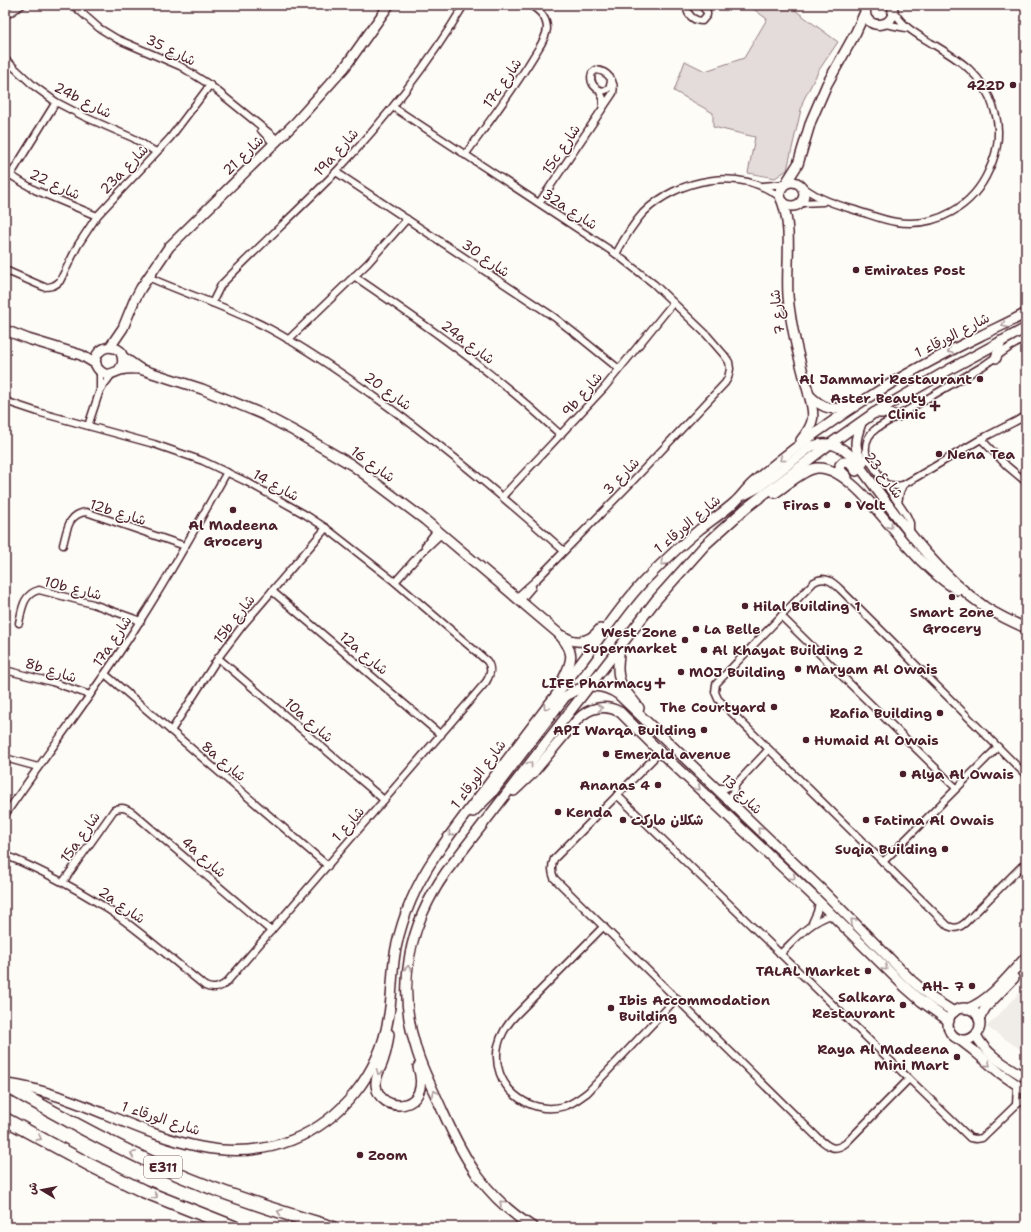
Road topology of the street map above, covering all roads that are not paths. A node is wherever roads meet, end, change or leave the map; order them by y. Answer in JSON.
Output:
{"nodes":[{"id":1,"x":22,"y":5,"type":"edge"},
{"id":2,"x":73,"y":5,"type":"edge"},
{"id":3,"x":389,"y":5,"type":"edge"},
{"id":4,"x":464,"y":5,"type":"edge"},
{"id":5,"x":530,"y":5,"type":"edge"},
{"id":6,"x":684,"y":5,"type":"edge"},
{"id":7,"x":689,"y":5,"type":"edge"},
{"id":8,"x":701,"y":5,"type":"edge"},
{"id":9,"x":892,"y":7,"type":"edge"},
{"id":10,"x":865,"y":8,"type":"edge"},
{"id":11,"x":688,"y":12,"type":"junction"},
{"id":12,"x":5,"y":16,"type":"edge"},
{"id":13,"x":885,"y":24,"type":"junction"},
{"id":14,"x":875,"y":25,"type":"junction"},
{"id":15,"x":908,"y":28,"type":"junction"},
{"id":16,"x":854,"y":36,"type":"junction"},
{"id":17,"x":5,"y":59,"type":"edge"},
{"id":18,"x":611,"y":79,"type":"junction"},
{"id":19,"x":210,"y":85,"type":"junction"},
{"id":20,"x":599,"y":90,"type":"junction"},
{"id":21,"x":56,"y":102,"type":"junction"},
{"id":22,"x":393,"y":106,"type":"junction"},
{"id":23,"x":602,"y":109,"type":"junction"},
{"id":24,"x":276,"y":142,"type":"junction"},
{"id":25,"x":156,"y":152,"type":"junction"},
{"id":26,"x":465,"y":155,"type":"junction"},
{"id":27,"x":798,"y":164,"type":"junction"},
{"id":28,"x":336,"y":172,"type":"junction"},
{"id":29,"x":8,"y":174,"type":"edge"},
{"id":30,"x":785,"y":183,"type":"junction"},
{"id":31,"x":761,"y":186,"type":"junction"},
{"id":32,"x":803,"y":187,"type":"junction"},
{"id":33,"x":782,"y":200,"type":"junction"},
{"id":34,"x":829,"y":202,"type":"junction"},
{"id":35,"x":539,"y":203,"type":"junction"},
{"id":36,"x":800,"y":203,"type":"junction"},
{"id":37,"x":97,"y":216,"type":"junction"},
{"id":38,"x":407,"y":219,"type":"junction"},
{"id":39,"x":788,"y":223,"type":"junction"},
{"id":40,"x":616,"y":254,"type":"junction"},
{"id":41,"x":5,"y":270,"type":"edge"},
{"id":42,"x":149,"y":274,"type":"junction"},
{"id":43,"x":354,"y":276,"type":"junction"},
{"id":44,"x":212,"y":303,"type":"junction"},
{"id":45,"x":673,"y":303,"type":"junction"},
{"id":46,"x":1026,"y":313,"type":"edge"},
{"id":47,"x":123,"y":328,"type":"junction"},
{"id":48,"x":1026,"y":328,"type":"edge"},
{"id":49,"x":5,"y":330,"type":"edge"},
{"id":50,"x":1026,"y":338,"type":"edge"},
{"id":51,"x":288,"y":340,"type":"junction"},
{"id":52,"x":1001,"y":341,"type":"junction"},
{"id":53,"x":110,"y":347,"type":"junction"},
{"id":54,"x":719,"y":350,"type":"joint"},
{"id":55,"x":99,"y":351,"type":"junction"},
{"id":56,"x":75,"y":353,"type":"junction"},
{"id":57,"x":122,"y":354,"type":"junction"},
{"id":58,"x":996,"y":358,"type":"junction"},
{"id":59,"x":98,"y":367,"type":"junction"},
{"id":60,"x":140,"y":369,"type":"junction"},
{"id":61,"x":619,"y":369,"type":"junction"},
{"id":62,"x":116,"y":372,"type":"junction"},
{"id":63,"x":100,"y":390,"type":"junction"},
{"id":64,"x":809,"y":395,"type":"junction"},
{"id":65,"x":864,"y":400,"type":"junction"},
{"id":66,"x":5,"y":401,"type":"edge"},
{"id":67,"x":874,"y":413,"type":"junction"},
{"id":68,"x":898,"y":416,"type":"junction"},
{"id":69,"x":1026,"y":416,"type":"edge"},
{"id":70,"x":862,"y":422,"type":"junction"},
{"id":71,"x":90,"y":426,"type":"junction"},
{"id":72,"x":561,"y":435,"type":"junction"},
{"id":73,"x":981,"y":439,"type":"junction"},
{"id":74,"x":830,"y":444,"type":"junction"},
{"id":75,"x":794,"y":449,"type":"junction"},
{"id":76,"x":227,"y":472,"type":"junction"},
{"id":77,"x":871,"y":481,"type":"junction"},
{"id":78,"x":1026,"y":482,"type":"edge"},
{"id":79,"x":885,"y":484,"type":"junction"},
{"id":80,"x":903,"y":485,"type":"junction"},
{"id":81,"x":503,"y":496,"type":"junction"},
{"id":82,"x":741,"y":496,"type":"junction"},
{"id":83,"x":868,"y":500,"type":"junction"},
{"id":84,"x":898,"y":504,"type":"junction"},
{"id":85,"x":746,"y":508,"type":"junction"},
{"id":86,"x":897,"y":517,"type":"junction"},
{"id":87,"x":326,"y":528,"type":"junction"},
{"id":88,"x":439,"y":532,"type":"junction"},
{"id":89,"x":910,"y":534,"type":"junction"},
{"id":90,"x":63,"y":545,"type":"dead end"},
{"id":91,"x":185,"y":546,"type":"junction"},
{"id":92,"x":564,"y":551,"type":"junction"},
{"id":93,"x":395,"y":582,"type":"junction"},
{"id":94,"x":272,"y":591,"type":"junction"},
{"id":95,"x":518,"y":600,"type":"junction"},
{"id":96,"x":984,"y":606,"type":"junction"},
{"id":97,"x":620,"y":610,"type":"junction"},
{"id":98,"x":780,"y":616,"type":"junction"},
{"id":99,"x":141,"y":621,"type":"junction"},
{"id":100,"x":19,"y":623,"type":"dead end"},
{"id":101,"x":1026,"y":628,"type":"edge"},
{"id":102,"x":558,"y":633,"type":"junction"},
{"id":103,"x":621,"y":645,"type":"junction"},
{"id":104,"x":218,"y":658,"type":"junction"},
{"id":105,"x":491,"y":669,"type":"joint"},
{"id":106,"x":5,"y":670,"type":"edge"},
{"id":107,"x":105,"y":674,"type":"junction"},
{"id":108,"x":590,"y":686,"type":"junction"},
{"id":109,"x":90,"y":695,"type":"junction"},
{"id":110,"x":556,"y":695,"type":"junction"},
{"id":111,"x":644,"y":718,"type":"junction"},
{"id":112,"x":170,"y":731,"type":"junction"},
{"id":113,"x":441,"y":735,"type":"junction"},
{"id":114,"x":998,"y":747,"type":"junction"},
{"id":115,"x":768,"y":750,"type":"junction"},
{"id":116,"x":660,"y":752,"type":"junction"},
{"id":117,"x":5,"y":758,"type":"edge"},
{"id":118,"x":38,"y":767,"type":"junction"},
{"id":119,"x":1026,"y":775,"type":"edge"},
{"id":120,"x":736,"y":784,"type":"junction"},
{"id":121,"x":714,"y":787,"type":"junction"},
{"id":122,"x":956,"y":788,"type":"junction"},
{"id":123,"x":617,"y":795,"type":"junction"},
{"id":124,"x":384,"y":800,"type":"junction"},
{"id":125,"x":502,"y":800,"type":"junction"},
{"id":126,"x":733,"y":805,"type":"junction"},
{"id":127,"x":118,"y":808,"type":"joint"},
{"id":128,"x":5,"y":815,"type":"edge"},
{"id":129,"x":462,"y":819,"type":"junction"},
{"id":130,"x":5,"y":855,"type":"edge"},
{"id":131,"x":884,"y":862,"type":"junction"},
{"id":132,"x":1026,"y":862,"type":"edge"},
{"id":133,"x":328,"y":866,"type":"junction"},
{"id":134,"x":63,"y":882,"type":"junction"},
{"id":135,"x":819,"y":902,"type":"junction"},
{"id":136,"x":832,"y":915,"type":"junction"},
{"id":137,"x":811,"y":925,"type":"junction"},
{"id":138,"x":604,"y":926,"type":"junction"},
{"id":139,"x":271,"y":931,"type":"junction"},
{"id":140,"x":780,"y":954,"type":"junction"},
{"id":141,"x":1026,"y":957,"type":"edge"},
{"id":142,"x":1026,"y":964,"type":"edge"},
{"id":143,"x":216,"y":989,"type":"joint"},
{"id":144,"x":677,"y":998,"type":"junction"},
{"id":145,"x":967,"y":1009,"type":"junction"},
{"id":146,"x":954,"y":1012,"type":"junction"},
{"id":147,"x":979,"y":1019,"type":"junction"},
{"id":148,"x":388,"y":1021,"type":"junction"},
{"id":149,"x":949,"y":1021,"type":"junction"},
{"id":150,"x":410,"y":1024,"type":"junction"},
{"id":151,"x":976,"y":1035,"type":"junction"},
{"id":152,"x":958,"y":1039,"type":"junction"},
{"id":153,"x":1026,"y":1078,"type":"edge"},
{"id":154,"x":909,"y":1079,"type":"junction"},
{"id":155,"x":5,"y":1084,"type":"edge"},
{"id":156,"x":1017,"y":1085,"type":"junction"},
{"id":157,"x":1026,"y":1091,"type":"edge"},
{"id":158,"x":1026,"y":1099,"type":"edge"},
{"id":159,"x":1016,"y":1105,"type":"junction"},
{"id":160,"x":5,"y":1119,"type":"edge"},
{"id":161,"x":234,"y":1227,"type":"edge"},
{"id":162,"x":331,"y":1227,"type":"edge"},
{"id":163,"x":533,"y":1227,"type":"edge"}],
"edges":[{"from":1,"to":12,"type":"street"},
{"from":2,"to":19,"type":"street","name":"شارع 35"},
{"from":3,"to":24,"type":"street","name":"شارع 21"},
{"from":4,"to":22,"type":"street","name":"19a شارع"},
{"from":5,"to":26,"type":"street","name":"17c شارع"},
{"from":6,"to":11,"type":"street"},
{"from":7,"to":11,"type":"street"},
{"from":8,"to":11,"type":"street"},
{"from":9,"to":13,"type":"street"},
{"from":9,"to":15,"type":"street"},
{"from":10,"to":14,"type":"street"},
{"from":10,"to":16,"type":"street"},
{"from":13,"to":14,"type":"street"},
{"from":13,"to":15,"type":"street"},
{"from":14,"to":16,"type":"street"},
{"from":15,"to":34,"type":"street"},
{"from":16,"to":27,"type":"street"},
{"from":17,"to":21,"type":"street","name":"24b شارع"},
{"from":18,"to":20,"type":"street"},
{"from":18,"to":20,"type":"street"},
{"from":18,"to":23,"type":"street","name":"15c شارع"},
{"from":19,"to":24,"type":"street","name":"شارع 35"},
{"from":19,"to":25,"type":"street","name":"23a شارع"},
{"from":20,"to":23,"type":"street"},
{"from":21,"to":25,"type":"street","name":"24b شارع"},
{"from":21,"to":29,"type":"street"},
{"from":22,"to":26,"type":"street","name":"32a شارع"},
{"from":22,"to":28,"type":"street","name":"19a شارع"},
{"from":23,"to":35,"type":"street","name":"15c شارع"},
{"from":24,"to":42,"type":"street","name":"شارع 21"},
{"from":25,"to":37,"type":"street","name":"23a شارع"},
{"from":26,"to":35,"type":"street","name":"32a شارع"},
{"from":27,"to":30,"type":"street"},
{"from":27,"to":32,"type":"street"},
{"from":28,"to":38,"type":"street","name":"شارع 30"},
{"from":28,"to":44,"type":"street","name":"19a شارع"},
{"from":29,"to":37,"type":"street","name":"شارع 22"},
{"from":30,"to":31,"type":"street"},
{"from":30,"to":32,"type":"street"},
{"from":30,"to":33,"type":"street"},
{"from":31,"to":33,"type":"street"},
{"from":31,"to":40,"type":"street"},
{"from":32,"to":34,"type":"street"},
{"from":32,"to":36,"type":"street"},
{"from":33,"to":36,"type":"street"},
{"from":33,"to":39,"type":"street","name":"شارع 7"},
{"from":34,"to":36,"type":"street"},
{"from":35,"to":40,"type":"street","name":"32a شارع"},
{"from":36,"to":39,"type":"street","name":"شارع 7"},
{"from":37,"to":41,"type":"street","name":"23a شارع"},
{"from":38,"to":43,"type":"street"},
{"from":38,"to":61,"type":"street","name":"شارع 30"},
{"from":39,"to":64,"type":"street","name":"شارع 7"},
{"from":40,"to":45,"type":"street","name":"32a شارع"},
{"from":42,"to":44,"type":"street","name":"شارع 20"},
{"from":42,"to":47,"type":"street","name":"شارع 21"},
{"from":43,"to":51,"type":"street"},
{"from":43,"to":72,"type":"street","name":"24a شارع"},
{"from":44,"to":51,"type":"street","name":"شارع 20"},
{"from":45,"to":54,"type":"street","name":"32a شارع"},
{"from":45,"to":61,"type":"street","name":"9b شارع"},
{"from":46,"to":65,"type":"street","name":"شارع الورقاء 1","one_way":true},
{"from":47,"to":53,"type":"street","name":"شارع 21"},
{"from":47,"to":57,"type":"street","name":"شارع 21"},
{"from":48,"to":52,"type":"street","name":"شارع الورقاء 1"},
{"from":49,"to":56,"type":"street"},
{"from":50,"to":58,"type":"street"},
{"from":51,"to":81,"type":"street","name":"شارع 20"},
{"from":52,"to":58,"type":"street"},
{"from":52,"to":67,"type":"street","name":"شارع الورقاء 1"},
{"from":53,"to":55,"type":"street"},
{"from":53,"to":57,"type":"street"},
{"from":54,"to":92,"type":"street","name":"شارع 3"},
{"from":55,"to":56,"type":"street"},
{"from":55,"to":59,"type":"street"},
{"from":56,"to":59,"type":"street"},
{"from":57,"to":60,"type":"street","name":"شارع 16"},
{"from":57,"to":62,"type":"street"},
{"from":58,"to":68,"type":"street"},
{"from":59,"to":62,"type":"street"},
{"from":59,"to":63,"type":"street"},
{"from":60,"to":62,"type":"street","name":"شارع 16"},
{"from":60,"to":88,"type":"street","name":"شارع 16"},
{"from":61,"to":72,"type":"street","name":"9b شارع"},
{"from":62,"to":63,"type":"street"},
{"from":63,"to":71,"type":"street"},
{"from":64,"to":65,"type":"street"},
{"from":64,"to":75,"type":"street","name":"شارع 7"},
{"from":65,"to":75,"type":"street","name":"شارع الورقاء 1"},
{"from":66,"to":71,"type":"street","name":"شارع 14"},
{"from":67,"to":68,"type":"street"},
{"from":67,"to":70,"type":"street","name":"شارع الورقاء 1"},
{"from":68,"to":79,"type":"street"},
{"from":69,"to":73,"type":"street"},
{"from":70,"to":74,"type":"street","name":"شارع الورقاء 1"},
{"from":70,"to":77,"type":"street"},
{"from":71,"to":76,"type":"street","name":"شارع 14"},
{"from":72,"to":81,"type":"street","name":"9b شارع"},
{"from":73,"to":78,"type":"street"},
{"from":73,"to":80,"type":"street"},
{"from":74,"to":77,"type":"street","name":"شارع 23"},
{"from":74,"to":82,"type":"street"},
{"from":74,"to":85,"type":"street","name":"شارع الورقاء 1"},
{"from":75,"to":82,"type":"street","name":"شارع الورقاء 1","one_way":true},
{"from":76,"to":87,"type":"street","name":"شارع 14"},
{"from":76,"to":91,"type":"street","name":"17a شارع"},
{"from":77,"to":86,"type":"street","name":"شارع 23"},
{"from":79,"to":80,"type":"street"},
{"from":79,"to":84,"type":"street"},
{"from":80,"to":84,"type":"street"},
{"from":81,"to":92,"type":"street","name":"شارع 20"},
{"from":82,"to":97,"type":"street","name":"شارع الورقاء 1","one_way":true},
{"from":83,"to":85,"type":"street","name":"شارع 23"},
{"from":83,"to":86,"type":"street"},
{"from":83,"to":96,"type":"street","name":"شارع 23","one_way":true},
{"from":84,"to":89,"type":"street"},
{"from":85,"to":103,"type":"street","name":"شارع الورقاء 1"},
{"from":86,"to":89,"type":"street","name":"شارع 23"},
{"from":87,"to":93,"type":"street","name":"شارع 14"},
{"from":87,"to":94,"type":"street","name":"15b شارع"},
{"from":88,"to":93,"type":"street"},
{"from":88,"to":95,"type":"street","name":"شارع 16"},
{"from":89,"to":96,"type":"street","name":"شارع 23"},
{"from":90,"to":91,"type":"street","name":"12b شارع"},
{"from":91,"to":99,"type":"street","name":"17a شارع"},
{"from":92,"to":95,"type":"street","name":"شارع 3"},
{"from":93,"to":105,"type":"street","name":"شارع 14"},
{"from":94,"to":104,"type":"street","name":"15b شارع"},
{"from":94,"to":113,"type":"street","name":"12a شارع"},
{"from":95,"to":102,"type":"street","name":"شارع 16"},
{"from":96,"to":101,"type":"street","name":"شارع 23"},
{"from":97,"to":102,"type":"street","name":"شارع 16"},
{"from":97,"to":110,"type":"street","name":"شارع الورقاء 1"},
{"from":98,"to":114,"type":"street"},
{"from":98,"to":115,"type":"street"},
{"from":98,"to":122,"type":"street"},
{"from":99,"to":100,"type":"street","name":"10b شارع"},
{"from":99,"to":107,"type":"street","name":"17a شارع"},
{"from":102,"to":110,"type":"street","name":"شارع 16"},
{"from":103,"to":108,"type":"street","name":"شارع الورقاء 1"},
{"from":103,"to":111,"type":"street"},
{"from":104,"to":112,"type":"street","name":"15b شارع"},
{"from":104,"to":124,"type":"street","name":"10a شارع"},
{"from":105,"to":113,"type":"street","name":"شارع 1"},
{"from":106,"to":109,"type":"street","name":"8b شارع"},
{"from":107,"to":109,"type":"street","name":"17a شارع"},
{"from":107,"to":112,"type":"street","name":"8a شارع"},
{"from":108,"to":111,"type":"street","name":"شارع 13"},
{"from":125,"to":108,"type":"street","name":"شارع الورقاء 1","one_way":true},
{"from":108,"to":129,"type":"street","name":"شارع 13"},
{"from":109,"to":118,"type":"street","name":"17a شارع"},
{"from":110,"to":129,"type":"street","name":"شارع الورقاء 1","one_way":true},
{"from":111,"to":121,"type":"street","name":"شارع 13"},
{"from":112,"to":133,"type":"street","name":"8a شارع"},
{"from":113,"to":124,"type":"street","name":"شارع 1"},
{"from":114,"to":119,"type":"street"},
{"from":114,"to":122,"type":"street"},
{"from":115,"to":120,"type":"street"},
{"from":115,"to":131,"type":"street"},
{"from":116,"to":123,"type":"street"},
{"from":125,"to":116,"type":"street","name":"شارع 13","one_way":true},
{"from":116,"to":135,"type":"street","name":"شارع 13","one_way":true},
{"from":117,"to":118,"type":"street"},
{"from":118,"to":128,"type":"street","name":"17a شارع"},
{"from":120,"to":121,"type":"street"},
{"from":120,"to":126,"type":"street"},
{"from":121,"to":126,"type":"street","name":"شارع 13"},
{"from":122,"to":131,"type":"street"},
{"from":123,"to":138,"type":"street"},
{"from":123,"to":140,"type":"street"},
{"from":124,"to":133,"type":"street","name":"شارع 1"},
{"from":150,"to":125,"type":"street","name":"شارع الورقاء 1","one_way":true},
{"from":146,"to":126,"type":"street","name":"شارع 13","one_way":true},
{"from":127,"to":134,"type":"street","name":"15a شارع"},
{"from":127,"to":139,"type":"street","name":"4a شارع"},
{"from":129,"to":148,"type":"street","name":"شارع الورقاء 1","one_way":true},
{"from":130,"to":134,"type":"street","name":"2a شارع"},
{"from":131,"to":132,"type":"street"},
{"from":133,"to":139,"type":"street","name":"شارع 1"},
{"from":134,"to":143,"type":"street","name":"2a شارع"},
{"from":135,"to":136,"type":"street","name":"شارع 13"},
{"from":135,"to":137,"type":"street"},
{"from":136,"to":137,"type":"street"},
{"from":136,"to":149,"type":"street","name":"شارع 13","one_way":true},
{"from":137,"to":140,"type":"street"},
{"from":138,"to":144,"type":"street"},
{"from":138,"to":144,"type":"street"},
{"from":139,"to":143,"type":"street","name":"شارع 1"},
{"from":140,"to":154,"type":"street"},
{"from":141,"to":145,"type":"street"},
{"from":142,"to":147,"type":"street"},
{"from":144,"to":154,"type":"street"},
{"from":145,"to":146,"type":"street"},
{"from":145,"to":147,"type":"street"},
{"from":146,"to":149,"type":"street"},
{"from":147,"to":151,"type":"street"},
{"from":148,"to":150,"type":"street","one_way":true},
{"from":148,"to":155,"type":"street","name":"شارع الورقاء 1"},
{"from":149,"to":152,"type":"street"},
{"from":163,"to":150,"type":"street","name":"شارع الورقاء 1","one_way":true},
{"from":151,"to":152,"type":"street"},
{"from":151,"to":153,"type":"street"},
{"from":152,"to":156,"type":"street","one_way":true},
{"from":154,"to":159,"type":"street"},
{"from":162,"to":155,"type":"highway","number":"E311","one_way":true},
{"from":156,"to":157,"type":"street"},
{"from":156,"to":159,"type":"street"},
{"from":158,"to":159,"type":"street"},
{"from":160,"to":161,"type":"highway","number":"E311","one_way":true}]}
